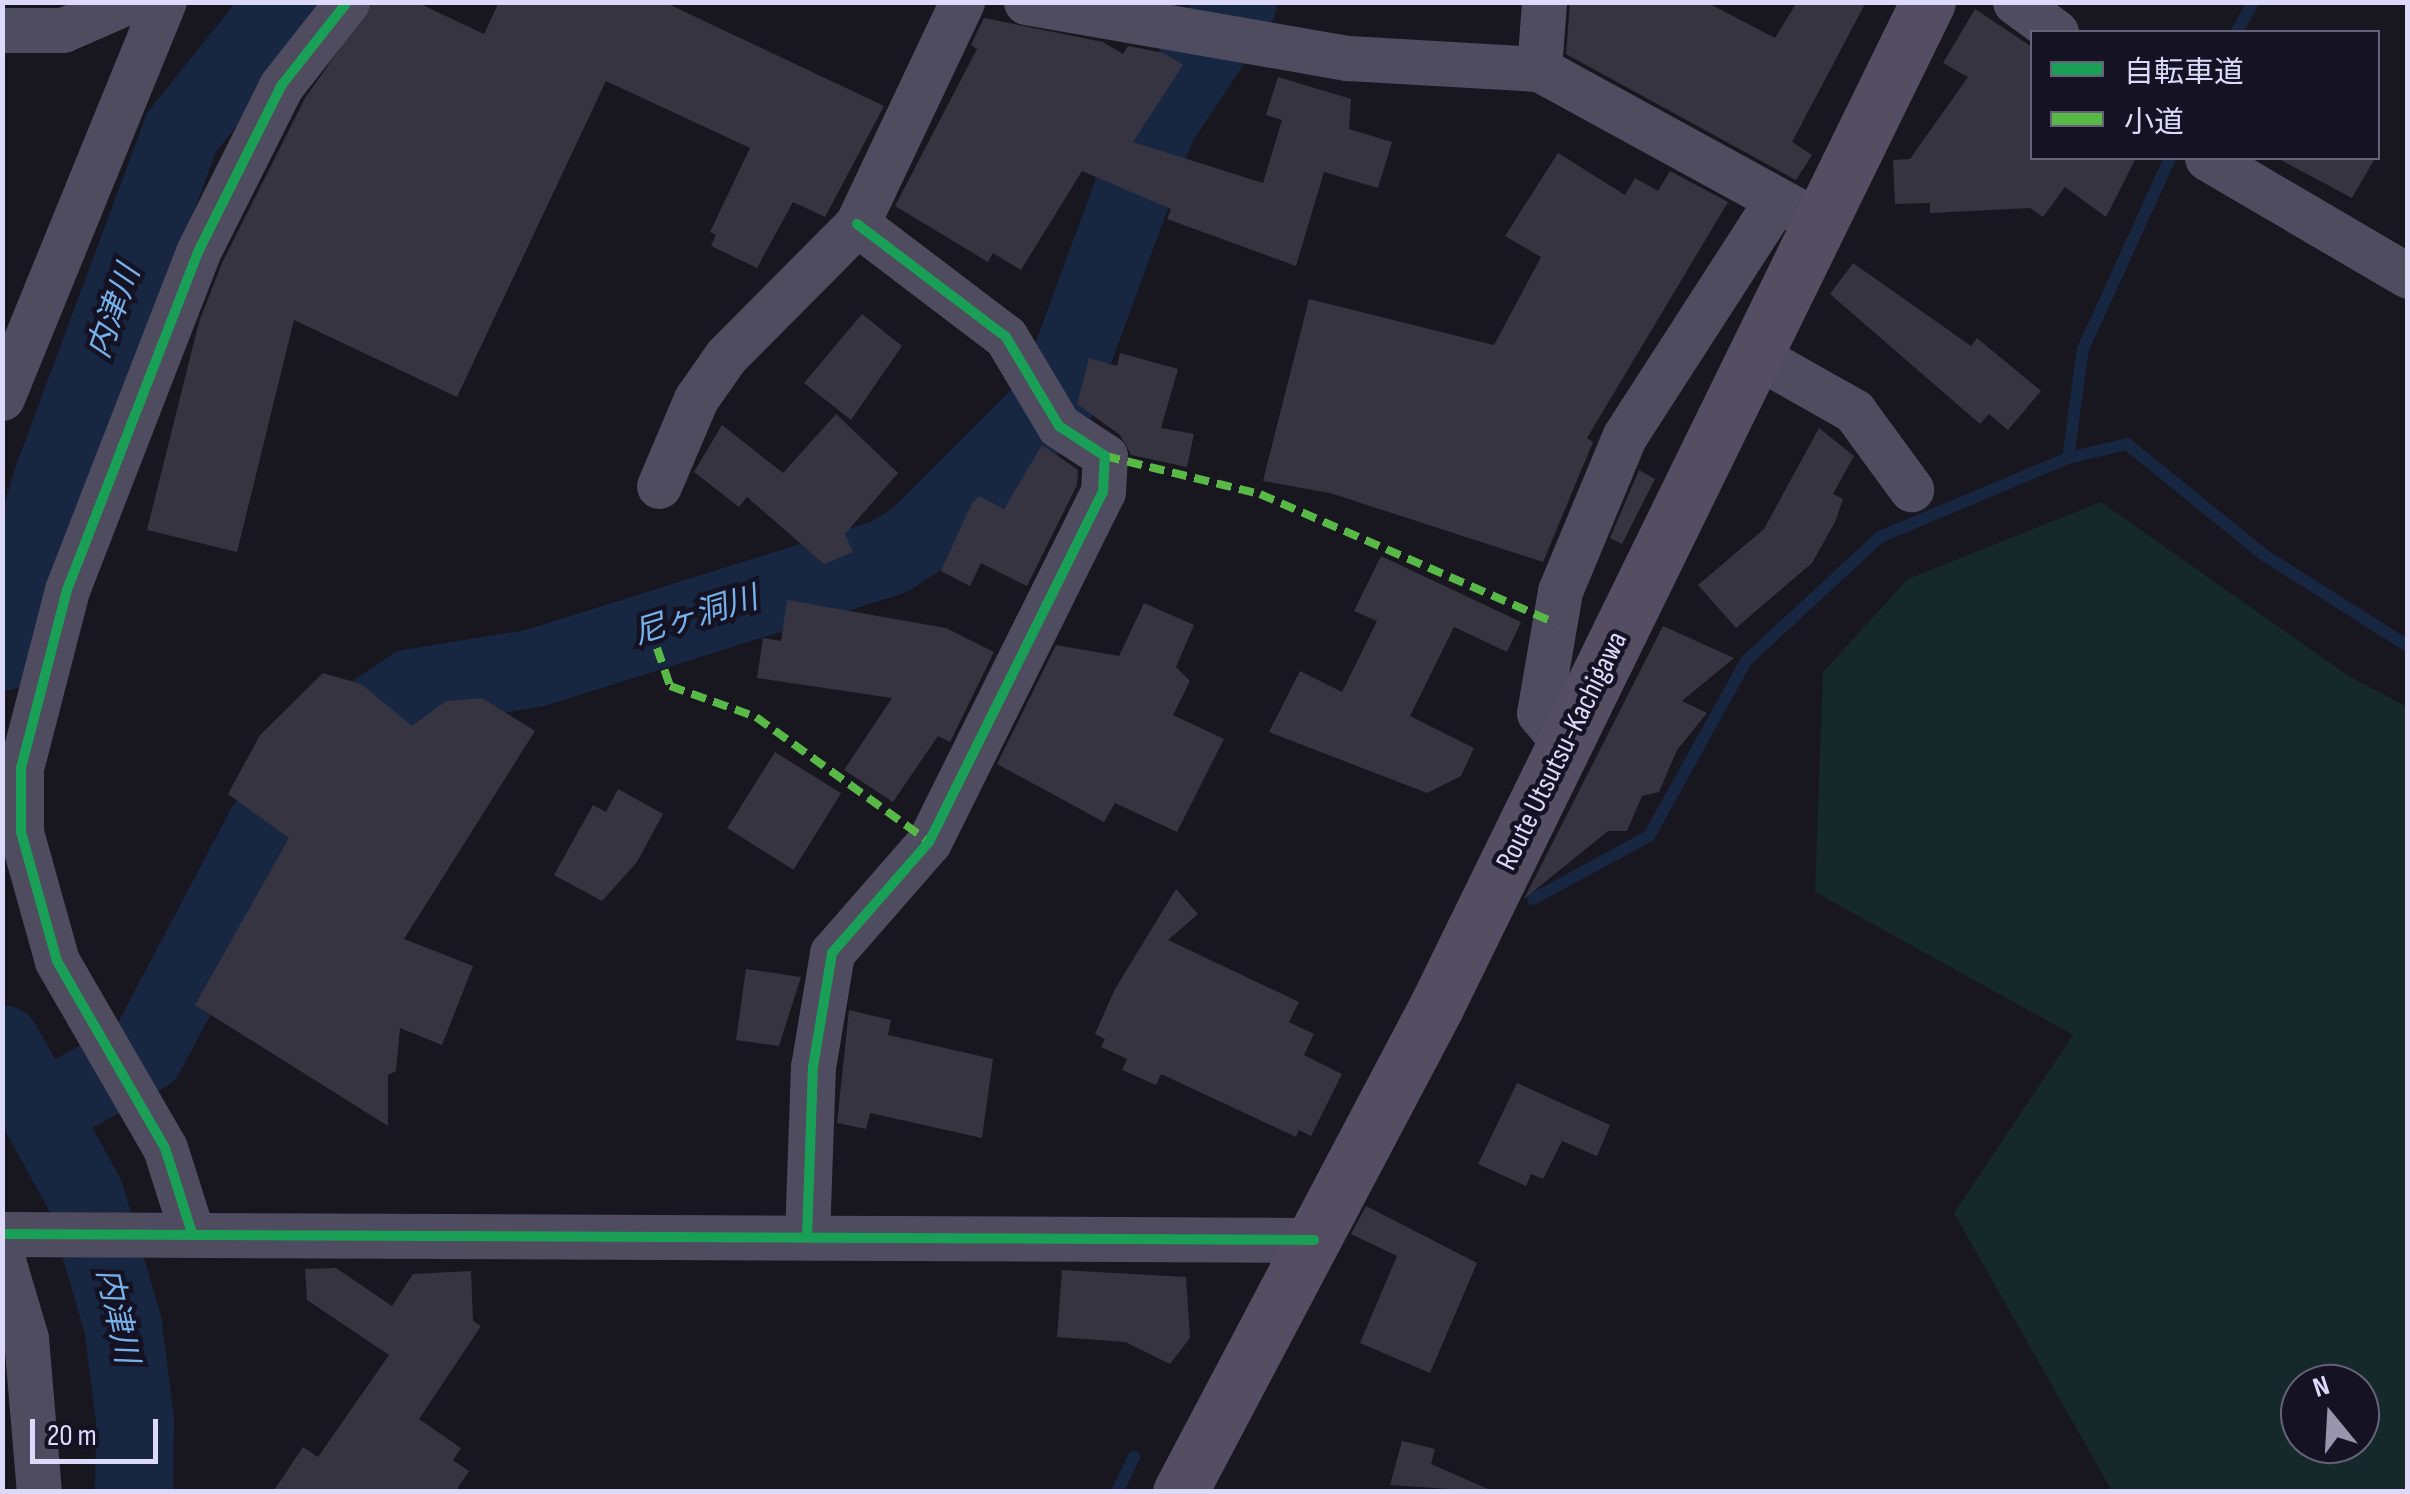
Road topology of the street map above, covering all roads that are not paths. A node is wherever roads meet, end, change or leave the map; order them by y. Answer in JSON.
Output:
{"nodes":[{"id":1,"x":127,"y":2,"type":"edge"},
{"id":2,"x":164,"y":2,"type":"edge"},
{"id":3,"x":348,"y":2,"type":"edge"},
{"id":4,"x":962,"y":2,"type":"edge"},
{"id":5,"x":1026,"y":2,"type":"edge"},
{"id":6,"x":1544,"y":2,"type":"edge"},
{"id":7,"x":1928,"y":2,"type":"edge"},
{"id":8,"x":2015,"y":2,"type":"edge"},
{"id":9,"x":2,"y":30,"type":"edge"},
{"id":10,"x":2053,"y":30,"type":"edge"},
{"id":11,"x":1539,"y":69,"type":"junction"},
{"id":12,"x":2209,"y":160,"type":"edge"},
{"id":13,"x":1798,"y":212,"type":"junction"},
{"id":14,"x":857,"y":224,"type":"junction"},
{"id":15,"x":2408,"y":276,"type":"edge"},
{"id":16,"x":1754,"y":356,"type":"junction"},
{"id":17,"x":2,"y":398,"type":"edge"},
{"id":18,"x":659,"y":486,"type":"dead end"},
{"id":19,"x":1911,"y":489,"type":"dead end"},
{"id":20,"x":1565,"y":744,"type":"junction"},
{"id":21,"x":192,"y":1233,"type":"junction"},
{"id":22,"x":2,"y":1234,"type":"edge"},
{"id":23,"x":807,"y":1237,"type":"junction"},
{"id":24,"x":1314,"y":1240,"type":"junction"},
{"id":25,"x":2,"y":1257,"type":"edge"},
{"id":26,"x":39,"y":1492,"type":"edge"},
{"id":27,"x":1180,"y":1492,"type":"edge"}],
"edges":[{"from":1,"to":9,"type":"street"},
{"from":2,"to":17,"type":"street"},
{"from":3,"to":21,"type":"street"},
{"from":4,"to":14,"type":"street"},
{"from":5,"to":11,"type":"street"},
{"from":6,"to":11,"type":"street"},
{"from":7,"to":13,"type":"main road","name":"Route Utsutsu-Kachigawa"},
{"from":8,"to":10,"type":"street"},
{"from":11,"to":13,"type":"street"},
{"from":12,"to":15,"type":"street"},
{"from":13,"to":16,"type":"main road","name":"Route Utsutsu-Kachigawa"},
{"from":13,"to":20,"type":"street"},
{"from":14,"to":18,"type":"street"},
{"from":14,"to":23,"type":"street"},
{"from":16,"to":19,"type":"street"},
{"from":16,"to":20,"type":"main road","name":"Route Utsutsu-Kachigawa"},
{"from":20,"to":24,"type":"main road","name":"Route Utsutsu-Kachigawa"},
{"from":21,"to":22,"type":"street"},
{"from":21,"to":23,"type":"street"},
{"from":23,"to":24,"type":"street"},
{"from":24,"to":27,"type":"main road","name":"Route Utsutsu-Kachigawa"},
{"from":25,"to":26,"type":"street"}]}
